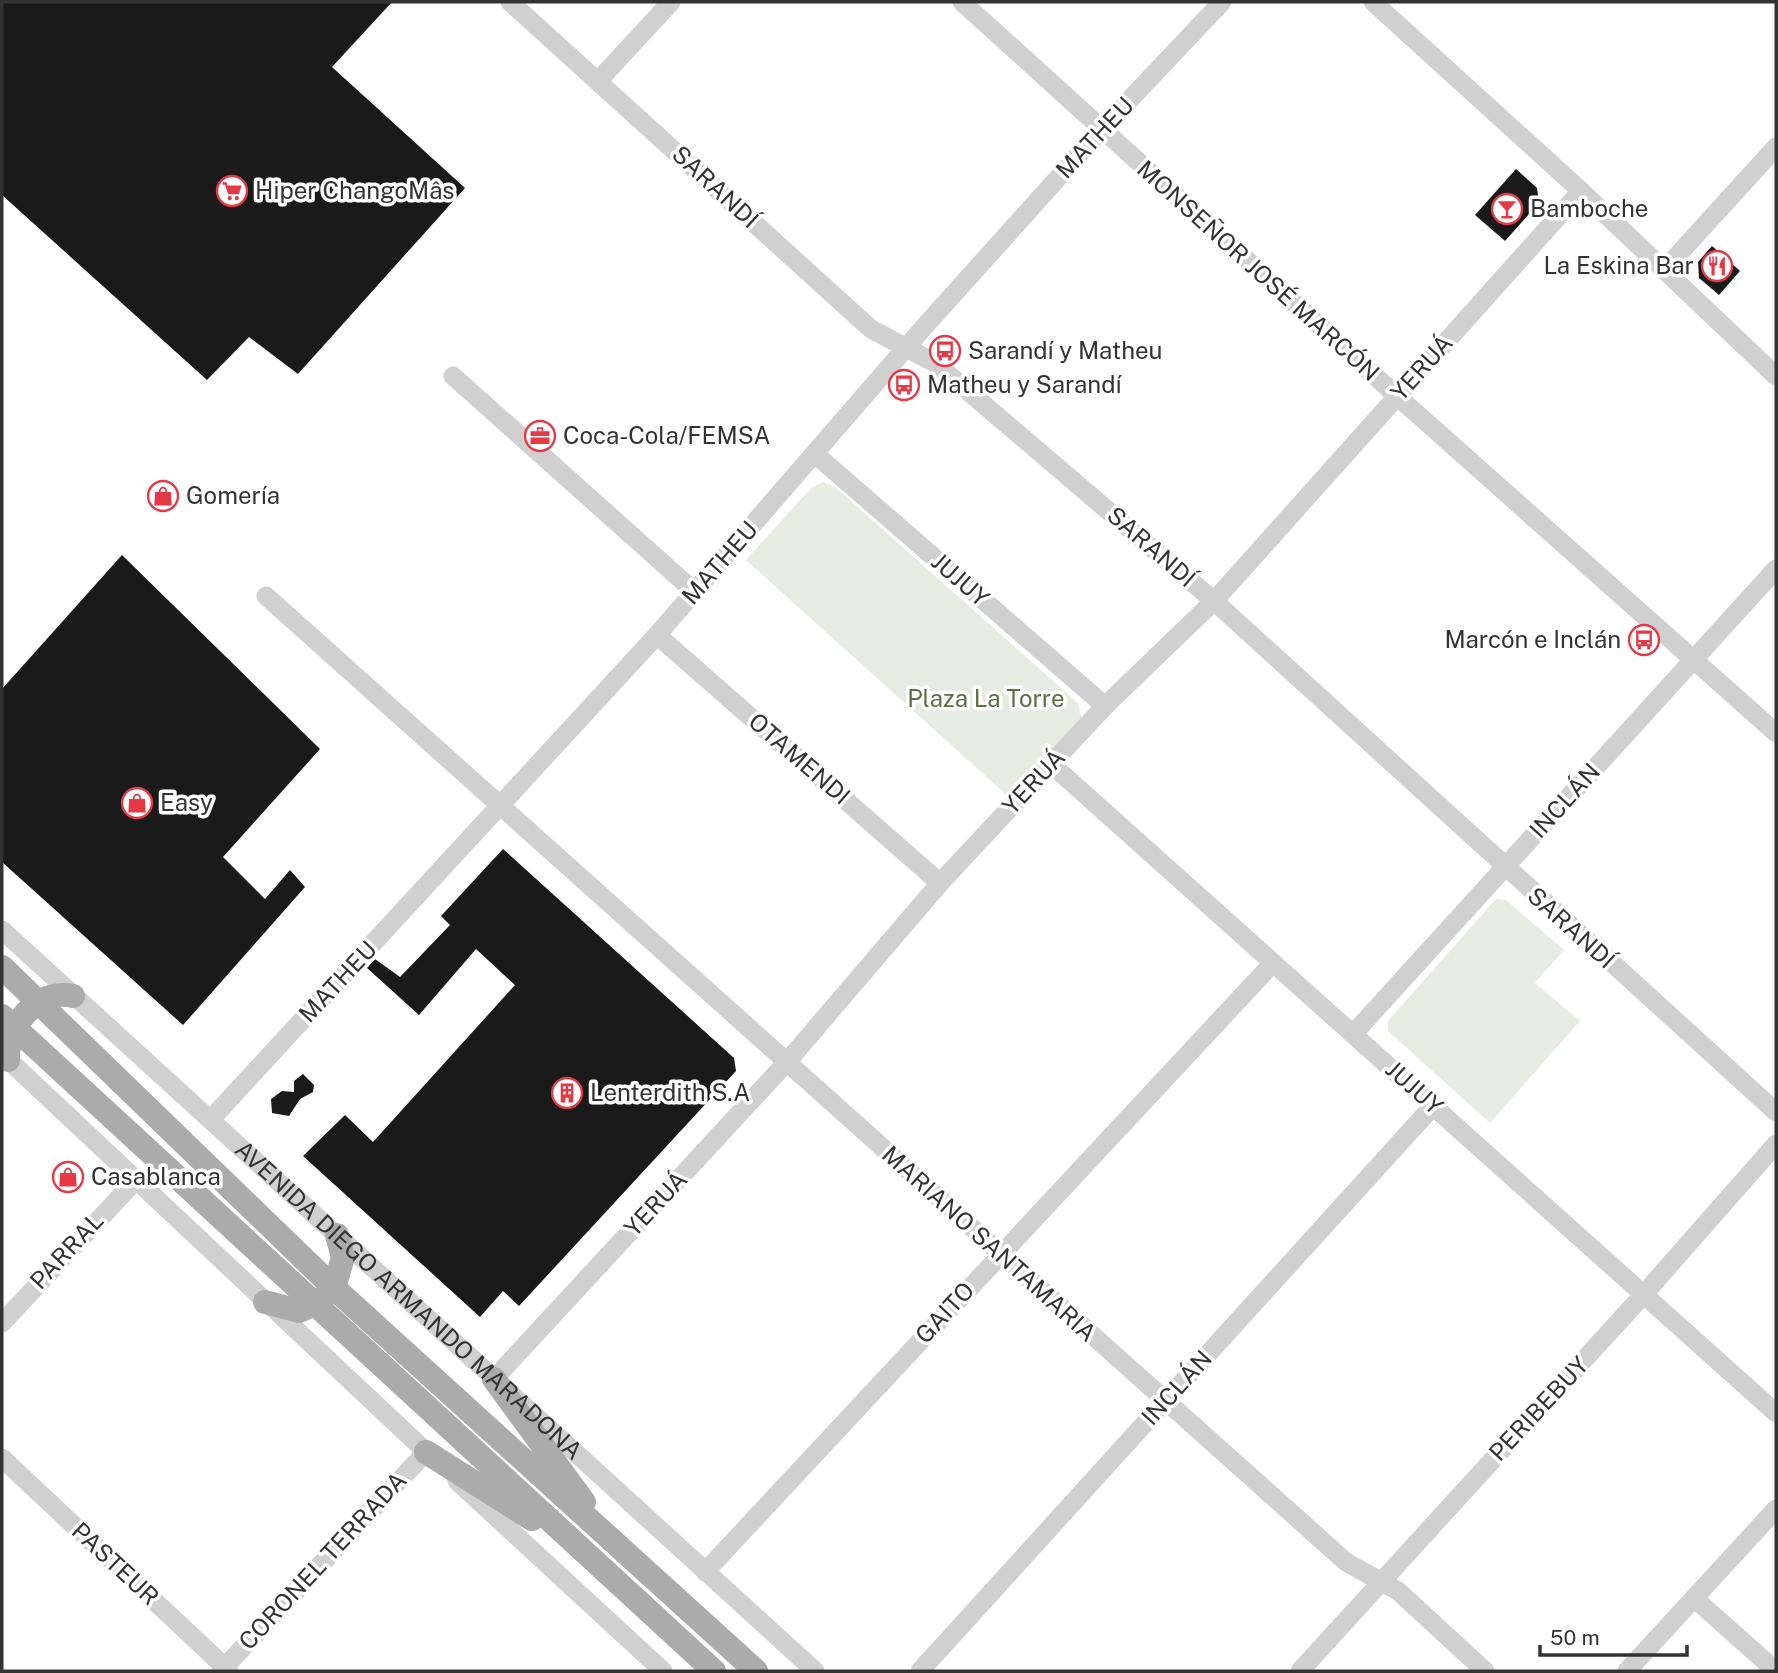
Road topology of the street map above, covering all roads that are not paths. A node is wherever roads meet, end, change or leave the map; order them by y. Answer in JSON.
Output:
{"nodes":[{"id":1,"x":510,"y":2,"type":"edge"},
{"id":2,"x":671,"y":2,"type":"edge"},
{"id":3,"x":962,"y":2,"type":"edge"},
{"id":4,"x":1222,"y":2,"type":"edge"},
{"id":5,"x":1373,"y":2,"type":"edge"},
{"id":6,"x":599,"y":80,"type":"junction"},
{"id":7,"x":1102,"y":129,"type":"junction"},
{"id":8,"x":1776,"y":147,"type":"edge"},
{"id":9,"x":1581,"y":191,"type":"junction"},
{"id":10,"x":1664,"y":270,"type":"junction"},
{"id":11,"x":907,"y":348,"type":"junction"},
{"id":12,"x":453,"y":376,"type":"dead end"},
{"id":13,"x":1776,"y":376,"type":"edge"},
{"id":14,"x":1397,"y":396,"type":"junction"},
{"id":15,"x":815,"y":454,"type":"junction"},
{"id":16,"x":1776,"y":569,"type":"edge"},
{"id":17,"x":695,"y":592,"type":"junction"},
{"id":18,"x":266,"y":596,"type":"dead end"},
{"id":19,"x":1214,"y":601,"type":"junction"},
{"id":20,"x":657,"y":635,"type":"junction"},
{"id":21,"x":1694,"y":659,"type":"junction"},
{"id":22,"x":1105,"y":706,"type":"junction"},
{"id":23,"x":1776,"y":733,"type":"edge"},
{"id":24,"x":1051,"y":764,"type":"junction"},
{"id":25,"x":499,"y":807,"type":"junction"},
{"id":26,"x":1505,"y":868,"type":"junction"},
{"id":27,"x":940,"y":883,"type":"junction"},
{"id":28,"x":2,"y":930,"type":"edge"},
{"id":29,"x":1272,"y":964,"type":"junction"},
{"id":30,"x":2,"y":967,"type":"edge"},
{"id":31,"x":73,"y":996,"type":"junction"},
{"id":32,"x":40,"y":1001,"type":"junction"},
{"id":33,"x":8,"y":1022,"type":"edge"},
{"id":34,"x":1354,"y":1033,"type":"junction"},
{"id":35,"x":5,"y":1057,"type":"edge"},
{"id":36,"x":786,"y":1063,"type":"junction"},
{"id":37,"x":1434,"y":1105,"type":"junction"},
{"id":38,"x":1776,"y":1112,"type":"edge"},
{"id":39,"x":212,"y":1118,"type":"junction"},
{"id":40,"x":1776,"y":1144,"type":"edge"},
{"id":41,"x":135,"y":1181,"type":"junction"},
{"id":42,"x":337,"y":1235,"type":"junction"},
{"id":43,"x":1000,"y":1254,"type":"junction"},
{"id":44,"x":1644,"y":1294,"type":"junction"},
{"id":45,"x":326,"y":1295,"type":"junction"},
{"id":46,"x":265,"y":1302,"type":"junction"},
{"id":47,"x":2,"y":1323,"type":"edge"},
{"id":48,"x":494,"y":1379,"type":"junction"},
{"id":49,"x":1165,"y":1401,"type":"junction"},
{"id":50,"x":1776,"y":1413,"type":"edge"},
{"id":51,"x":426,"y":1452,"type":"junction"},
{"id":52,"x":2,"y":1458,"type":"edge"},
{"id":53,"x":1776,"y":1509,"type":"edge"},
{"id":54,"x":618,"y":1548,"type":"junction"},
{"id":55,"x":584,"y":1552,"type":"junction"},
{"id":56,"x":705,"y":1572,"type":"junction"},
{"id":57,"x":1382,"y":1580,"type":"junction"},
{"id":58,"x":1695,"y":1600,"type":"junction"},
{"id":59,"x":225,"y":1670,"type":"edge"},
{"id":60,"x":663,"y":1671,"type":"edge"},
{"id":61,"x":714,"y":1671,"type":"edge"},
{"id":62,"x":756,"y":1671,"type":"edge"},
{"id":63,"x":815,"y":1671,"type":"edge"},
{"id":64,"x":920,"y":1671,"type":"edge"},
{"id":65,"x":1300,"y":1671,"type":"edge"},
{"id":66,"x":1485,"y":1671,"type":"edge"},
{"id":67,"x":1627,"y":1671,"type":"edge"},
{"id":68,"x":1776,"y":1671,"type":"edge"}],
"edges":[{"from":1,"to":6,"type":"street","name":"SARANDÍ"},
{"from":2,"to":6,"type":"street"},
{"from":3,"to":7,"type":"street","name":"MONSEÑOR JOSÉ MARCÓN"},
{"from":4,"to":7,"type":"street","name":"MATHEU"},
{"from":5,"to":9,"type":"street"},
{"from":6,"to":11,"type":"street","name":"SARANDÍ"},
{"from":7,"to":11,"type":"street","name":"MATHEU"},
{"from":7,"to":14,"type":"street","name":"MONSEÑOR JOSÉ MARCÓN"},
{"from":8,"to":10,"type":"street"},
{"from":9,"to":10,"type":"street"},
{"from":9,"to":14,"type":"street","name":"YERUÁ"},
{"from":10,"to":13,"type":"street"},
{"from":11,"to":15,"type":"street","name":"MATHEU"},
{"from":11,"to":19,"type":"street","name":"SARANDÍ"},
{"from":12,"to":17,"type":"street"},
{"from":14,"to":19,"type":"street","name":"YERUÁ"},
{"from":14,"to":21,"type":"street","name":"MONSEÑOR JOSÉ MARCÓN"},
{"from":15,"to":17,"type":"street","name":"MATHEU"},
{"from":15,"to":22,"type":"street","name":"JUJUY"},
{"from":16,"to":21,"type":"street","name":"INCLÁN"},
{"from":17,"to":20,"type":"street","name":"MATHEU"},
{"from":18,"to":25,"type":"street","name":"MARIANO SANTAMARIA"},
{"from":19,"to":22,"type":"street","name":"YERUÁ"},
{"from":19,"to":26,"type":"street","name":"SARANDÍ"},
{"from":20,"to":25,"type":"street","name":"MATHEU"},
{"from":20,"to":27,"type":"street","name":"OTAMENDI"},
{"from":21,"to":23,"type":"street","name":"MONSEÑOR JOSÉ MARCÓN"},
{"from":21,"to":26,"type":"street","name":"INCLÁN"},
{"from":22,"to":24,"type":"street","name":"YERUÁ"},
{"from":24,"to":27,"type":"street","name":"YERUÁ"},
{"from":24,"to":29,"type":"street","name":"JUJUY"},
{"from":25,"to":36,"type":"street","name":"MARIANO SANTAMARIA"},
{"from":25,"to":39,"type":"street","name":"MATHEU"},
{"from":26,"to":34,"type":"street","name":"INCLÁN"},
{"from":26,"to":38,"type":"street","name":"SARANDÍ"},
{"from":27,"to":36,"type":"street","name":"YERUÁ"},
{"from":28,"to":31,"type":"street","name":"AVENIDA DIEGO ARMANDO MARADONA"},
{"from":29,"to":34,"type":"street","name":"JUJUY"},
{"from":29,"to":43,"type":"street","name":"GAITO"},
{"from":30,"to":32,"type":"main road","name":"AVENIDA DIEGO ARMANDO MARADONA"},
{"from":31,"to":32,"type":"main road"},
{"from":31,"to":39,"type":"street","name":"AVENIDA DIEGO ARMANDO MARADONA"},
{"from":32,"to":33,"type":"main road"},
{"from":32,"to":45,"type":"main road","name":"AVENIDA DIEGO ARMANDO MARADONA"},
{"from":33,"to":35,"type":"main road"},
{"from":33,"to":45,"type":"main road","name":"AVENIDA DIEGO ARMANDO MARADONA"},
{"from":34,"to":37,"type":"street","name":"JUJUY"},
{"from":35,"to":41,"type":"street"},
{"from":36,"to":43,"type":"street","name":"MARIANO SANTAMARIA"},
{"from":36,"to":48,"type":"street","name":"YERUÁ"},
{"from":37,"to":44,"type":"street","name":"JUJUY"},
{"from":37,"to":49,"type":"street","name":"INCLÁN"},
{"from":39,"to":42,"type":"street","name":"AVENIDA DIEGO ARMANDO MARADONA"},
{"from":40,"to":44,"type":"street","name":"PERIBEBUY"},
{"from":41,"to":46,"type":"street"},
{"from":41,"to":47,"type":"street","name":"PARRAL"},
{"from":42,"to":45,"type":"main road"},
{"from":42,"to":48,"type":"street","name":"AVENIDA DIEGO ARMANDO MARADONA"},
{"from":43,"to":49,"type":"street","name":"MARIANO SANTAMARIA"},
{"from":43,"to":56,"type":"street","name":"GAITO"},
{"from":44,"to":50,"type":"street","name":"JUJUY"},
{"from":44,"to":57,"type":"street","name":"PERIBEBUY"},
{"from":45,"to":46,"type":"main road"},
{"from":45,"to":54,"type":"main road","name":"AVENIDA DIEGO ARMANDO MARADONA"},
{"from":45,"to":55,"type":"main road","name":"AVENIDA DIEGO ARMANDO MARADONA"},
{"from":46,"to":51,"type":"street"},
{"from":48,"to":54,"type":"main road"},
{"from":48,"to":56,"type":"street","name":"AVENIDA DIEGO ARMANDO MARADONA"},
{"from":49,"to":57,"type":"street","name":"MARIANO SANTAMARIA"},
{"from":49,"to":64,"type":"street","name":"INCLÁN"},
{"from":51,"to":55,"type":"main road"},
{"from":51,"to":59,"type":"street","name":"CORONEL TERRADA"},
{"from":51,"to":60,"type":"street"},
{"from":52,"to":59,"type":"street","name":"PASTEUR"},
{"from":53,"to":58,"type":"street"},
{"from":54,"to":62,"type":"main road","name":"AVENIDA DIEGO ARMANDO MARADONA"},
{"from":55,"to":61,"type":"main road","name":"AVENIDA DIEGO ARMANDO MARADONA"},
{"from":56,"to":63,"type":"street","name":"AVENIDA DIEGO ARMANDO MARADONA"},
{"from":57,"to":65,"type":"street","name":"PERIBEBUY"},
{"from":57,"to":66,"type":"street","name":"MARIANO SANTAMARIA"},
{"from":58,"to":67,"type":"street"},
{"from":58,"to":68,"type":"street"}]}
